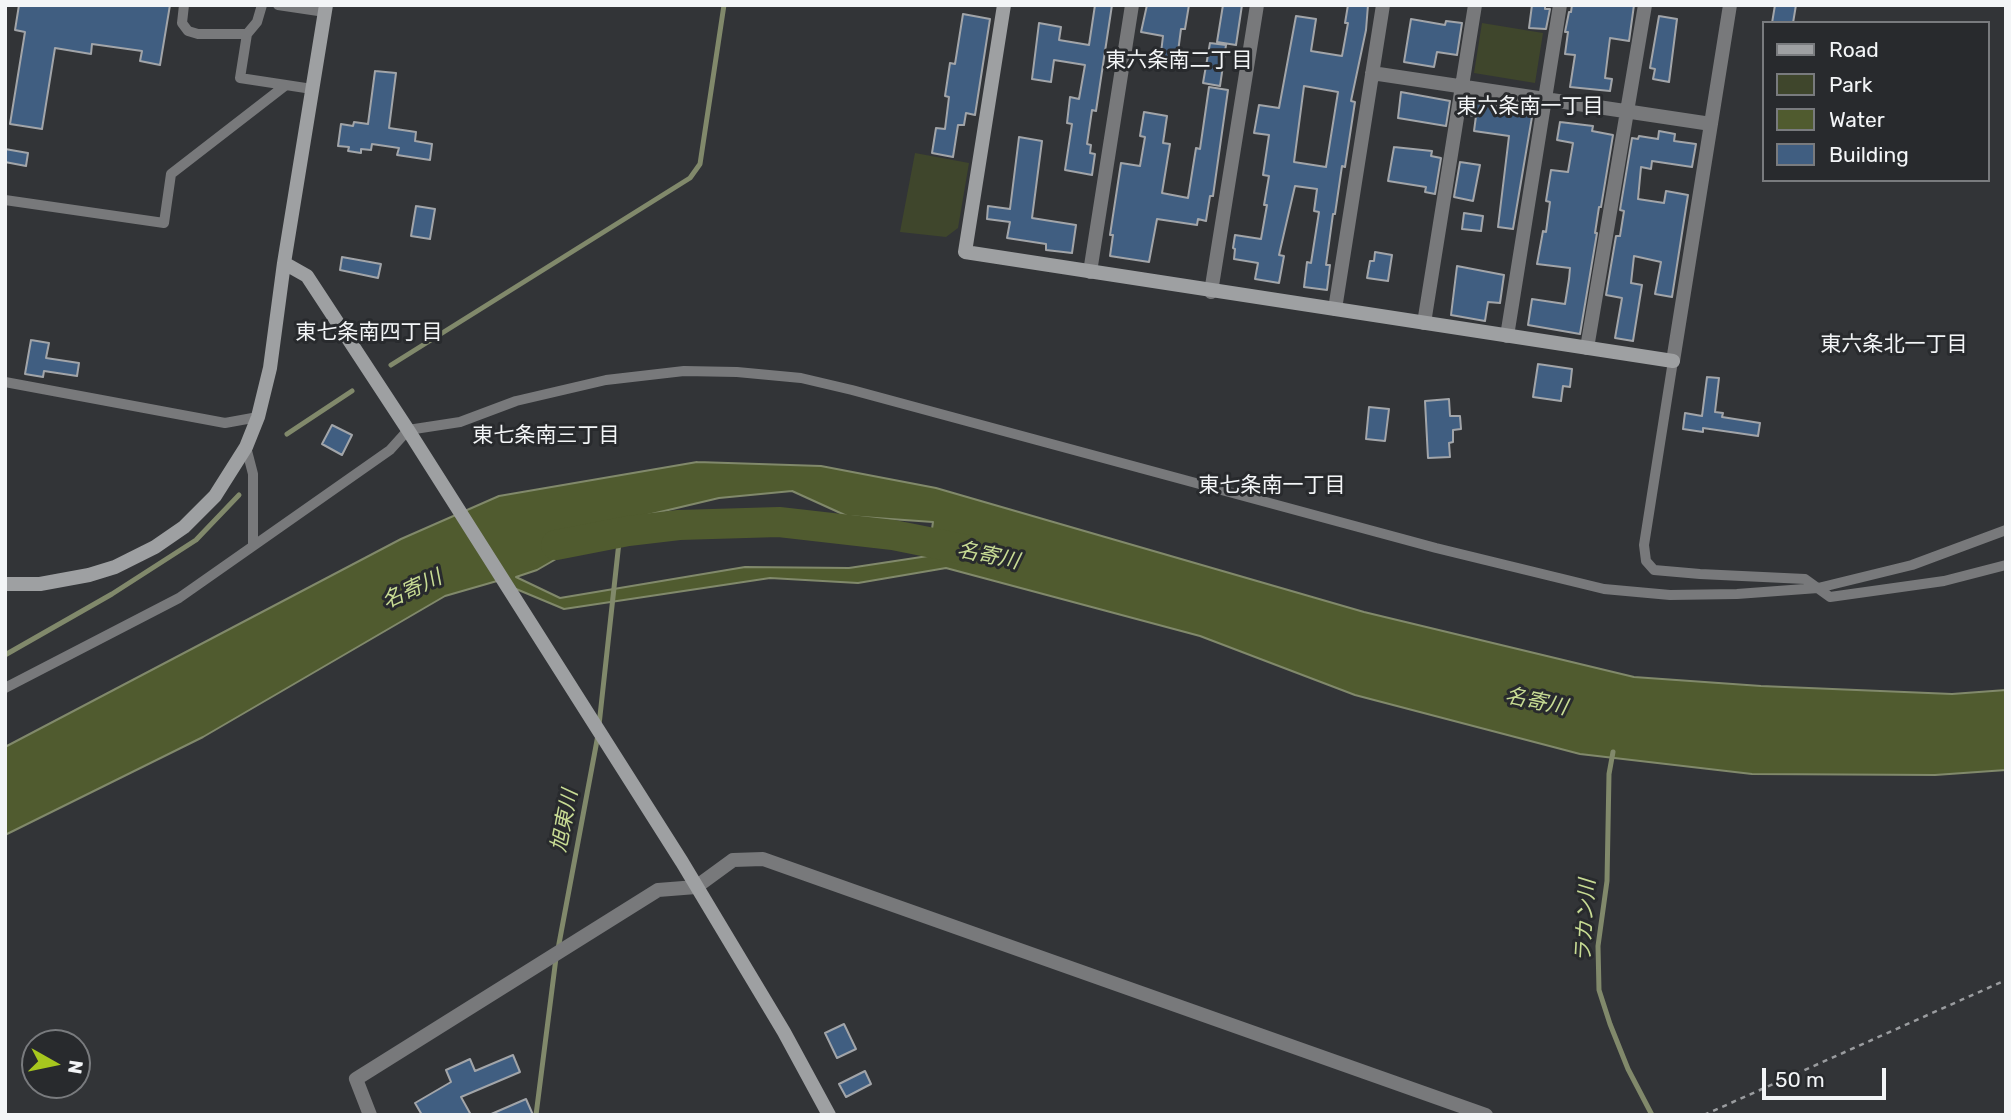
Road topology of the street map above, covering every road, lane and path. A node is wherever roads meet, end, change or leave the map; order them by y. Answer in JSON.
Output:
{"nodes":[{"id":1,"x":184,"y":5,"type":"edge"},
{"id":2,"x":262,"y":5,"type":"edge"},
{"id":3,"x":278,"y":5,"type":"edge"},
{"id":4,"x":1004,"y":5,"type":"edge"},
{"id":5,"x":1132,"y":5,"type":"edge"},
{"id":6,"x":1258,"y":5,"type":"edge"},
{"id":7,"x":1382,"y":5,"type":"edge"},
{"id":8,"x":1475,"y":5,"type":"edge"},
{"id":9,"x":1560,"y":5,"type":"edge"},
{"id":10,"x":1645,"y":5,"type":"edge"},
{"id":11,"x":1730,"y":5,"type":"edge"},
{"id":12,"x":326,"y":9,"type":"edge"},
{"id":13,"x":247,"y":34,"type":"junction"},
{"id":14,"x":1373,"y":73,"type":"junction"},
{"id":15,"x":286,"y":85,"type":"junction"},
{"id":16,"x":1462,"y":86,"type":"junction"},
{"id":17,"x":312,"y":89,"type":"junction"},
{"id":18,"x":1545,"y":99,"type":"junction"},
{"id":19,"x":1627,"y":111,"type":"junction"},
{"id":20,"x":1711,"y":124,"type":"junction"},
{"id":21,"x":5,"y":200,"type":"edge"},
{"id":22,"x":284,"y":262,"type":"junction"},
{"id":23,"x":1090,"y":272,"type":"junction"},
{"id":24,"x":1211,"y":292,"type":"junction"},
{"id":25,"x":1335,"y":309,"type":"junction"},
{"id":26,"x":1424,"y":323,"type":"junction"},
{"id":27,"x":1507,"y":336,"type":"junction"},
{"id":28,"x":1587,"y":348,"type":"junction"},
{"id":29,"x":1673,"y":361,"type":"junction"},
{"id":30,"x":5,"y":382,"type":"edge"},
{"id":31,"x":258,"y":417,"type":"junction"},
{"id":32,"x":408,"y":429,"type":"junction"},
{"id":33,"x":246,"y":447,"type":"junction"},
{"id":34,"x":2006,"y":530,"type":"edge"},
{"id":35,"x":253,"y":545,"type":"junction"},
{"id":36,"x":2006,"y":565,"type":"edge"},
{"id":37,"x":5,"y":584,"type":"edge"},
{"id":38,"x":1818,"y":588,"type":"junction"},
{"id":39,"x":5,"y":688,"type":"edge"},
{"id":40,"x":695,"y":887,"type":"junction"},
{"id":41,"x":2006,"y":980,"type":"edge"},
{"id":42,"x":370,"y":1115,"type":"edge"},
{"id":43,"x":829,"y":1115,"type":"edge"},
{"id":44,"x":1486,"y":1115,"type":"edge"},
{"id":45,"x":1704,"y":1115,"type":"edge"}],
"edges":[{"from":1,"to":13,"type":"lane"},
{"from":2,"to":13,"type":"lane"},
{"from":3,"to":12,"type":"lane"},
{"from":4,"to":23,"type":"street"},
{"from":5,"to":23,"type":"street"},
{"from":6,"to":24,"type":"street"},
{"from":7,"to":14,"type":"street"},
{"from":8,"to":16,"type":"street"},
{"from":9,"to":18,"type":"street"},
{"from":10,"to":19,"type":"street"},
{"from":11,"to":20,"type":"street"},
{"from":12,"to":17,"type":"street"},
{"from":13,"to":15,"type":"lane"},
{"from":14,"to":16,"type":"street"},
{"from":14,"to":25,"type":"street"},
{"from":15,"to":17,"type":"lane"},
{"from":15,"to":21,"type":"lane"},
{"from":16,"to":18,"type":"street"},
{"from":16,"to":26,"type":"street"},
{"from":17,"to":22,"type":"street"},
{"from":18,"to":19,"type":"street"},
{"from":18,"to":27,"type":"street"},
{"from":19,"to":20,"type":"street"},
{"from":19,"to":28,"type":"street"},
{"from":20,"to":29,"type":"street"},
{"from":22,"to":31,"type":"street"},
{"from":22,"to":32,"type":"street"},
{"from":23,"to":24,"type":"street"},
{"from":24,"to":25,"type":"street"},
{"from":25,"to":26,"type":"street"},
{"from":26,"to":27,"type":"street"},
{"from":27,"to":28,"type":"street"},
{"from":28,"to":29,"type":"street"},
{"from":29,"to":38,"type":"lane"},
{"from":30,"to":31,"type":"lane"},
{"from":31,"to":33,"type":"street"},
{"from":32,"to":35,"type":"lane"},
{"from":32,"to":38,"type":"lane"},
{"from":32,"to":40,"type":"street"},
{"from":33,"to":35,"type":"lane"},
{"from":33,"to":37,"type":"street"},
{"from":34,"to":38,"type":"lane"},
{"from":35,"to":39,"type":"lane"},
{"from":36,"to":38,"type":"lane"},
{"from":40,"to":42,"type":"street"},
{"from":40,"to":43,"type":"street"},
{"from":40,"to":44,"type":"street"},
{"from":41,"to":45,"type":"path"}]}
